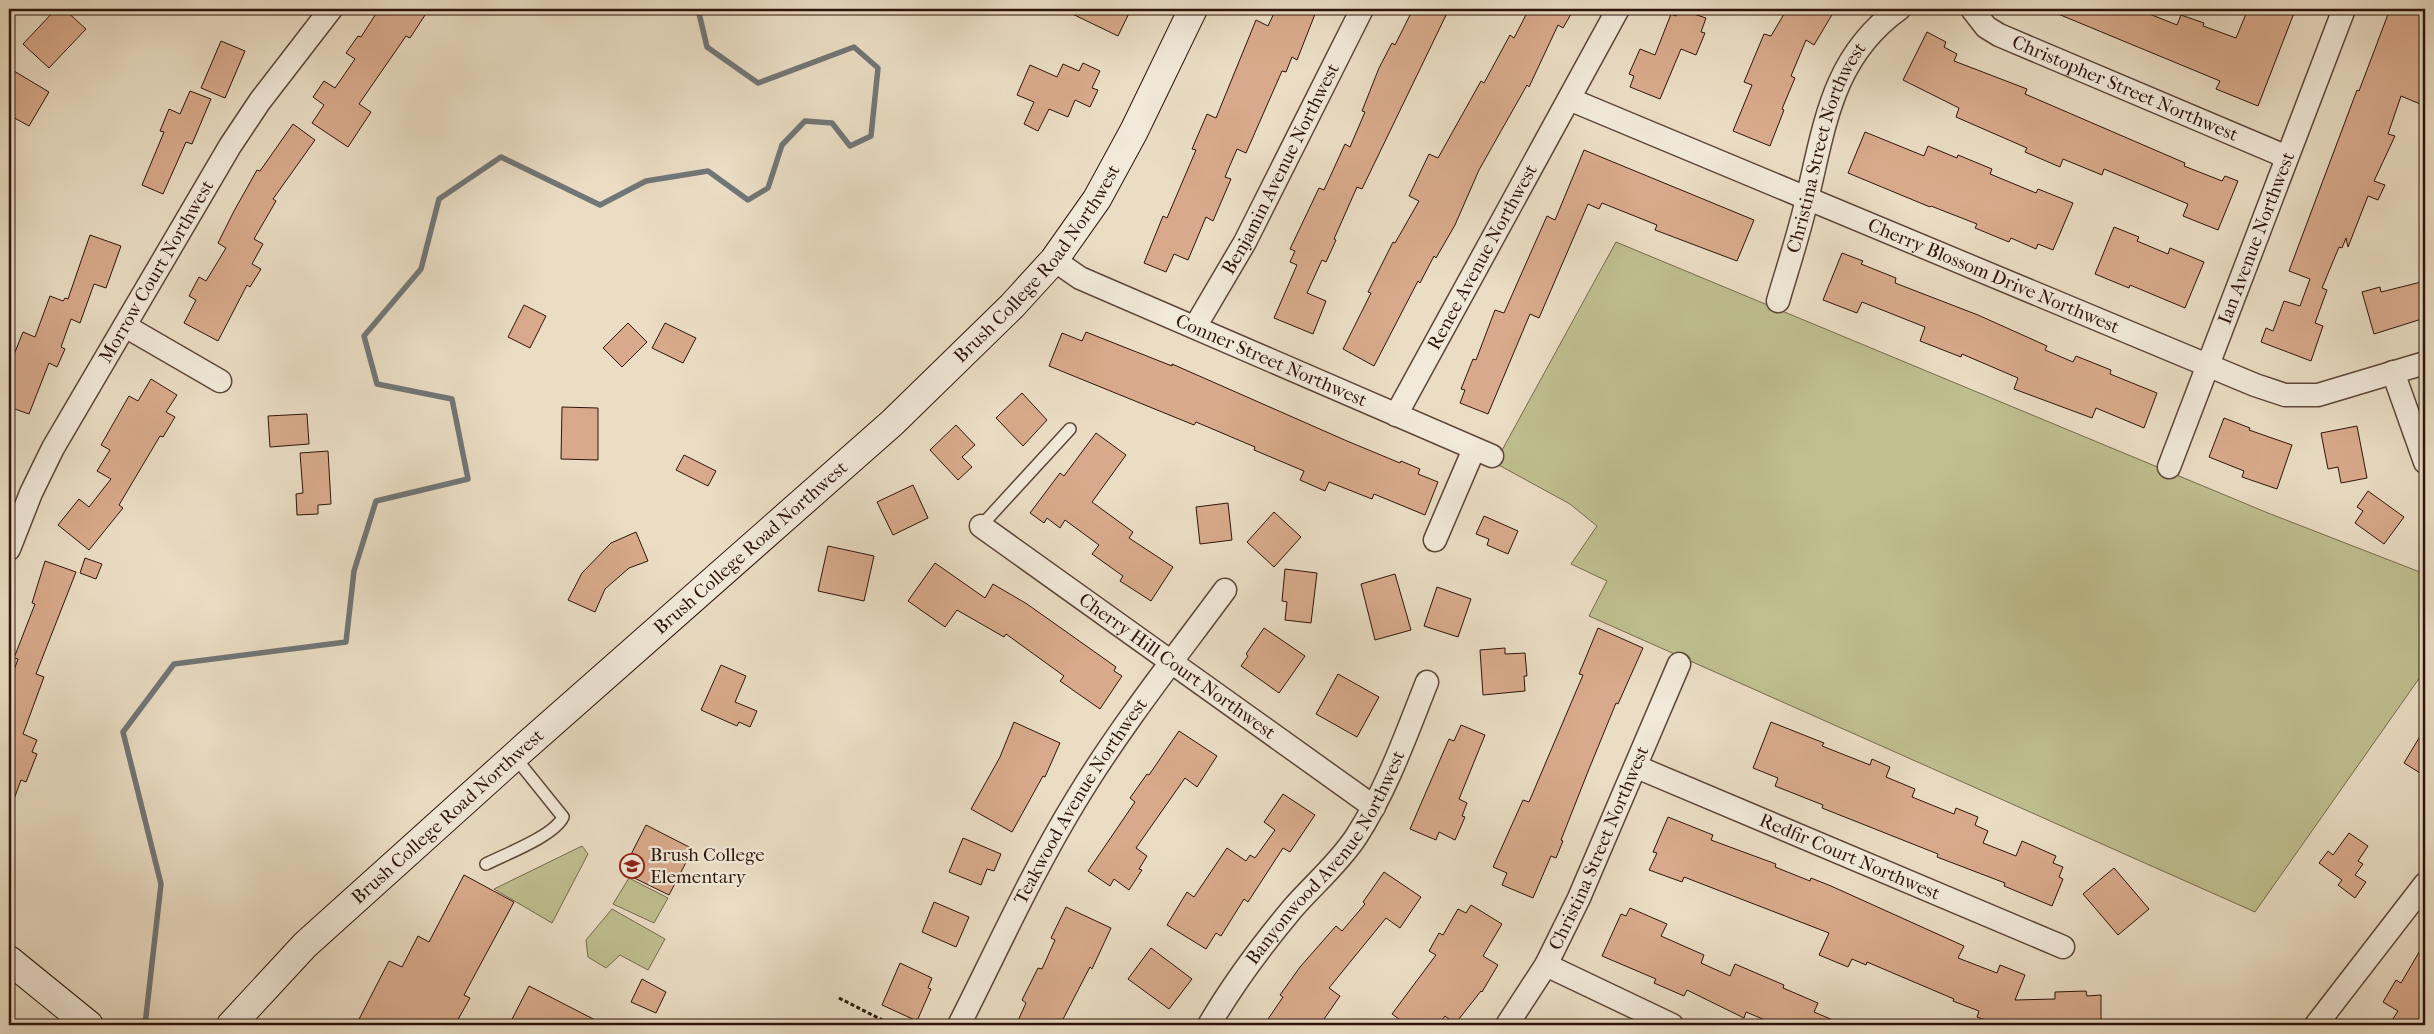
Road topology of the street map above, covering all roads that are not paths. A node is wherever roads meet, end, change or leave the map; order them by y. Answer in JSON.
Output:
{"nodes":[{"id":1,"x":331,"y":9,"type":"edge"},
{"id":2,"x":1193,"y":9,"type":"edge"},
{"id":3,"x":1362,"y":9,"type":"edge"},
{"id":4,"x":1618,"y":9,"type":"edge"},
{"id":5,"x":1899,"y":9,"type":"edge"},
{"id":6,"x":1972,"y":9,"type":"edge"},
{"id":7,"x":2344,"y":9,"type":"edge"},
{"id":8,"x":1569,"y":99,"type":"junction"},
{"id":9,"x":2287,"y":157,"type":"junction"},
{"id":10,"x":1807,"y":199,"type":"junction"},
{"id":11,"x":1054,"y":260,"type":"junction"},
{"id":12,"x":1778,"y":301,"type":"dead end"},
{"id":13,"x":125,"y":326,"type":"junction"},
{"id":14,"x":1196,"y":327,"type":"junction"},
{"id":15,"x":2425,"y":363,"type":"edge"},
{"id":16,"x":2208,"y":366,"type":"junction"},
{"id":17,"x":2393,"y":372,"type":"junction"},
{"id":18,"x":220,"y":381,"type":"dead end"},
{"id":19,"x":1396,"y":415,"type":"junction"},
{"id":20,"x":1070,"y":429,"type":"dead end"},
{"id":21,"x":2425,"y":462,"type":"edge"},
{"id":22,"x":2169,"y":467,"type":"dead end"},
{"id":23,"x":981,"y":526,"type":"joint"},
{"id":24,"x":1434,"y":540,"type":"dead end"},
{"id":25,"x":9,"y":549,"type":"edge"},
{"id":26,"x":1225,"y":590,"type":"dead end"},
{"id":27,"x":1172,"y":662,"type":"junction"},
{"id":28,"x":1679,"y":664,"type":"dead end"},
{"id":29,"x":1428,"y":682,"type":"dead end"},
{"id":30,"x":514,"y":756,"type":"junction"},
{"id":31,"x":1637,"y":766,"type":"junction"},
{"id":32,"x":1374,"y":807,"type":"junction"},
{"id":33,"x":486,"y":864,"type":"dead end"},
{"id":34,"x":2425,"y":884,"type":"edge"},
{"id":35,"x":2063,"y":947,"type":"dead end"},
{"id":36,"x":9,"y":960,"type":"edge"},
{"id":37,"x":1546,"y":965,"type":"junction"},
{"id":38,"x":88,"y":1025,"type":"edge"},
{"id":39,"x":231,"y":1025,"type":"edge"},
{"id":40,"x":959,"y":1025,"type":"edge"},
{"id":41,"x":1209,"y":1025,"type":"edge"},
{"id":42,"x":1507,"y":1025,"type":"edge"},
{"id":43,"x":1672,"y":1025,"type":"edge"},
{"id":44,"x":2316,"y":1025,"type":"edge"}],
"edges":[{"from":1,"to":13,"type":"street","name":"Morrow Court Northwest"},
{"from":2,"to":11,"type":"street","name":"Brush College Road Northwest"},
{"from":3,"to":14,"type":"street","name":"Benjamin Avenue Northwest"},
{"from":4,"to":8,"type":"street","name":"Renee Avenue Northwest"},
{"from":5,"to":10,"type":"street","name":"Christina Street Northwest"},
{"from":6,"to":9,"type":"street","name":"Christopher Street Northwest"},
{"from":7,"to":9,"type":"street","name":"Ian Avenue Northwest"},
{"from":8,"to":10,"type":"street","name":"Cherry Blossom Drive Northwest"},
{"from":8,"to":19,"type":"street","name":"Renee Avenue Northwest"},
{"from":9,"to":16,"type":"street","name":"Ian Avenue Northwest"},
{"from":10,"to":12,"type":"street","name":"Christina Street Northwest"},
{"from":10,"to":16,"type":"street","name":"Cherry Blossom Drive Northwest"},
{"from":11,"to":14,"type":"street","name":"Conner Street Northwest"},
{"from":11,"to":30,"type":"street","name":"Brush College Road Northwest"},
{"from":13,"to":18,"type":"street"},
{"from":13,"to":25,"type":"street","name":"Morrow Court Northwest"},
{"from":14,"to":19,"type":"street","name":"Conner Street Northwest"},
{"from":15,"to":17,"type":"street","name":"Cherry Blossom Drive Northwest"},
{"from":16,"to":17,"type":"street","name":"Cherry Blossom Drive Northwest"},
{"from":16,"to":22,"type":"street","name":"Ian Avenue Northwest"},
{"from":17,"to":21,"type":"street"},
{"from":19,"to":24,"type":"street","name":"Conner Street Northwest"},
{"from":20,"to":23,"type":"lane"},
{"from":23,"to":27,"type":"street","name":"Cherry Hill Court Northwest"},
{"from":26,"to":27,"type":"street","name":"Teakwood Avenue Northwest"},
{"from":27,"to":32,"type":"street","name":"Cherry Hill Court Northwest"},
{"from":27,"to":40,"type":"street","name":"Teakwood Avenue Northwest"},
{"from":28,"to":31,"type":"street","name":"Christina Street Northwest"},
{"from":29,"to":32,"type":"street","name":"Banyonwood Avenue Northwest"},
{"from":30,"to":33,"type":"lane"},
{"from":30,"to":39,"type":"street","name":"Brush College Road Northwest"},
{"from":31,"to":35,"type":"street","name":"Redfir Court Northwest"},
{"from":31,"to":37,"type":"street","name":"Christina Street Northwest"},
{"from":32,"to":41,"type":"street","name":"Banyonwood Avenue Northwest"},
{"from":34,"to":44,"type":"street"},
{"from":36,"to":38,"type":"street"},
{"from":37,"to":42,"type":"street","name":"Christina Street Northwest"},
{"from":37,"to":43,"type":"street"}]}
